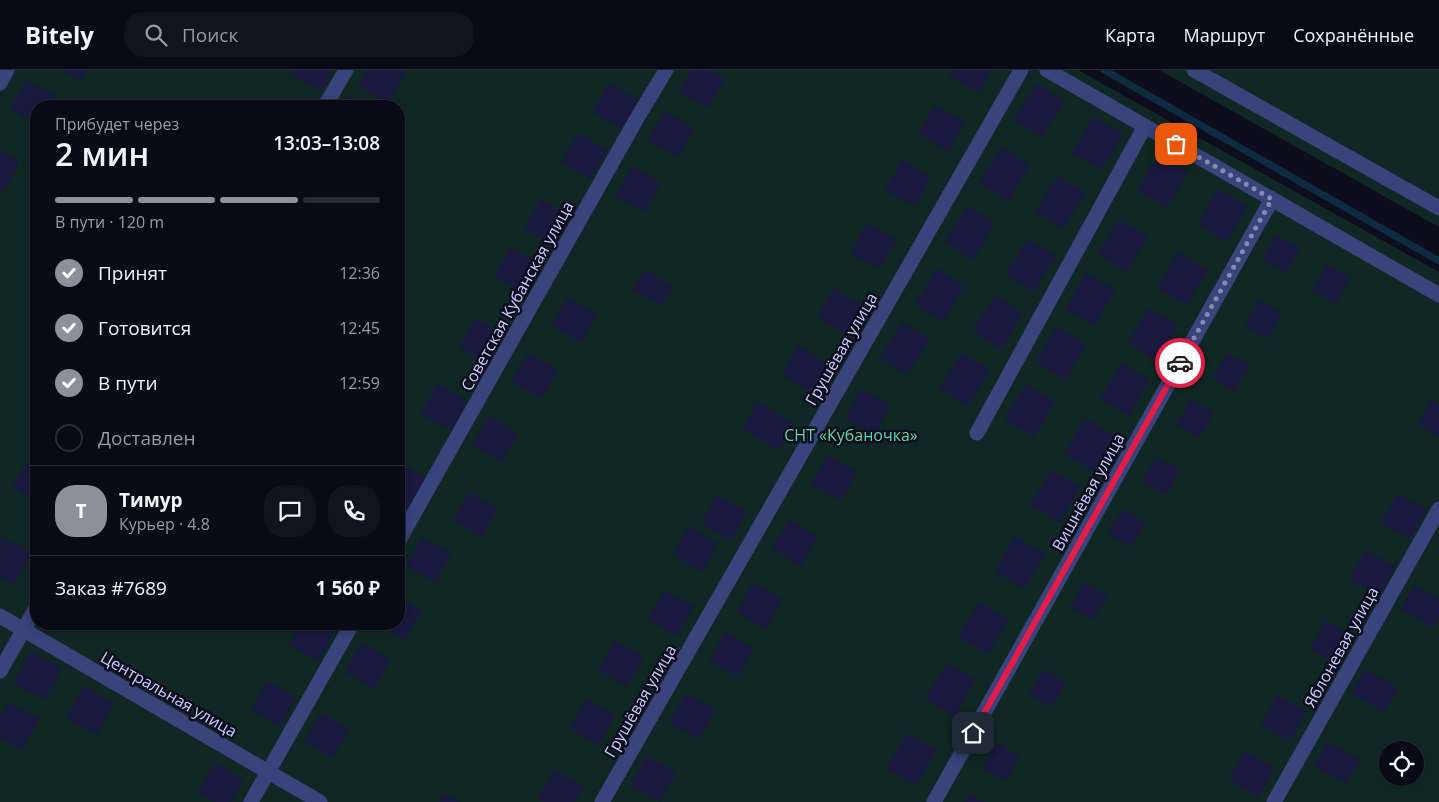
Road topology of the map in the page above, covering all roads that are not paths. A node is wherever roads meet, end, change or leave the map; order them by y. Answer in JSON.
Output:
{"nodes":[{"id":1,"x":7,"y":70,"type":"edge"},
{"id":2,"x":346,"y":70,"type":"edge"},
{"id":3,"x":666,"y":70,"type":"edge"},
{"id":4,"x":1021,"y":70,"type":"edge"},
{"id":5,"x":1047,"y":70,"type":"edge"},
{"id":6,"x":1194,"y":70,"type":"edge"},
{"id":7,"x":0,"y":83,"type":"edge"},
{"id":8,"x":328,"y":100,"type":"edge"},
{"id":9,"x":1145,"y":126,"type":"junction"},
{"id":10,"x":1272,"y":199,"type":"junction"},
{"id":11,"x":1439,"y":208,"type":"edge"},
{"id":12,"x":1439,"y":295,"type":"edge"},
{"id":13,"x":976,"y":433,"type":"dead end"},
{"id":14,"x":1439,"y":509,"type":"edge"},
{"id":15,"x":405,"y":529,"type":"edge"},
{"id":16,"x":0,"y":616,"type":"edge"},
{"id":17,"x":30,"y":619,"type":"edge"},
{"id":18,"x":24,"y":630,"type":"junction"},
{"id":19,"x":349,"y":630,"type":"edge"},
{"id":20,"x":0,"y":671,"type":"edge"},
{"id":21,"x":268,"y":772,"type":"junction"},
{"id":22,"x":252,"y":802,"type":"edge"},
{"id":23,"x":320,"y":802,"type":"edge"},
{"id":24,"x":602,"y":802,"type":"edge"},
{"id":25,"x":934,"y":802,"type":"edge"},
{"id":26,"x":1274,"y":802,"type":"edge"}],
"edges":[{"from":1,"to":7,"type":"street"},
{"from":2,"to":8,"type":"street"},
{"from":3,"to":15,"type":"street","name":"Советская Кубанская улица"},
{"from":4,"to":24,"type":"street","name":"Грушёвая улица"},
{"from":5,"to":9,"type":"street"},
{"from":6,"to":11,"type":"street"},
{"from":9,"to":10,"type":"street"},
{"from":9,"to":13,"type":"street"},
{"from":10,"to":12,"type":"street"},
{"from":10,"to":25,"type":"street","name":"Вишнёвая улица"},
{"from":14,"to":26,"type":"street","name":"Яблоневая улица"},
{"from":16,"to":18,"type":"street","name":"Центральная улица"},
{"from":17,"to":18,"type":"street"},
{"from":18,"to":20,"type":"street"},
{"from":18,"to":21,"type":"street","name":"Центральная улица"},
{"from":19,"to":21,"type":"street"},
{"from":21,"to":22,"type":"street"},
{"from":21,"to":23,"type":"street","name":"Центральная улица"}]}
